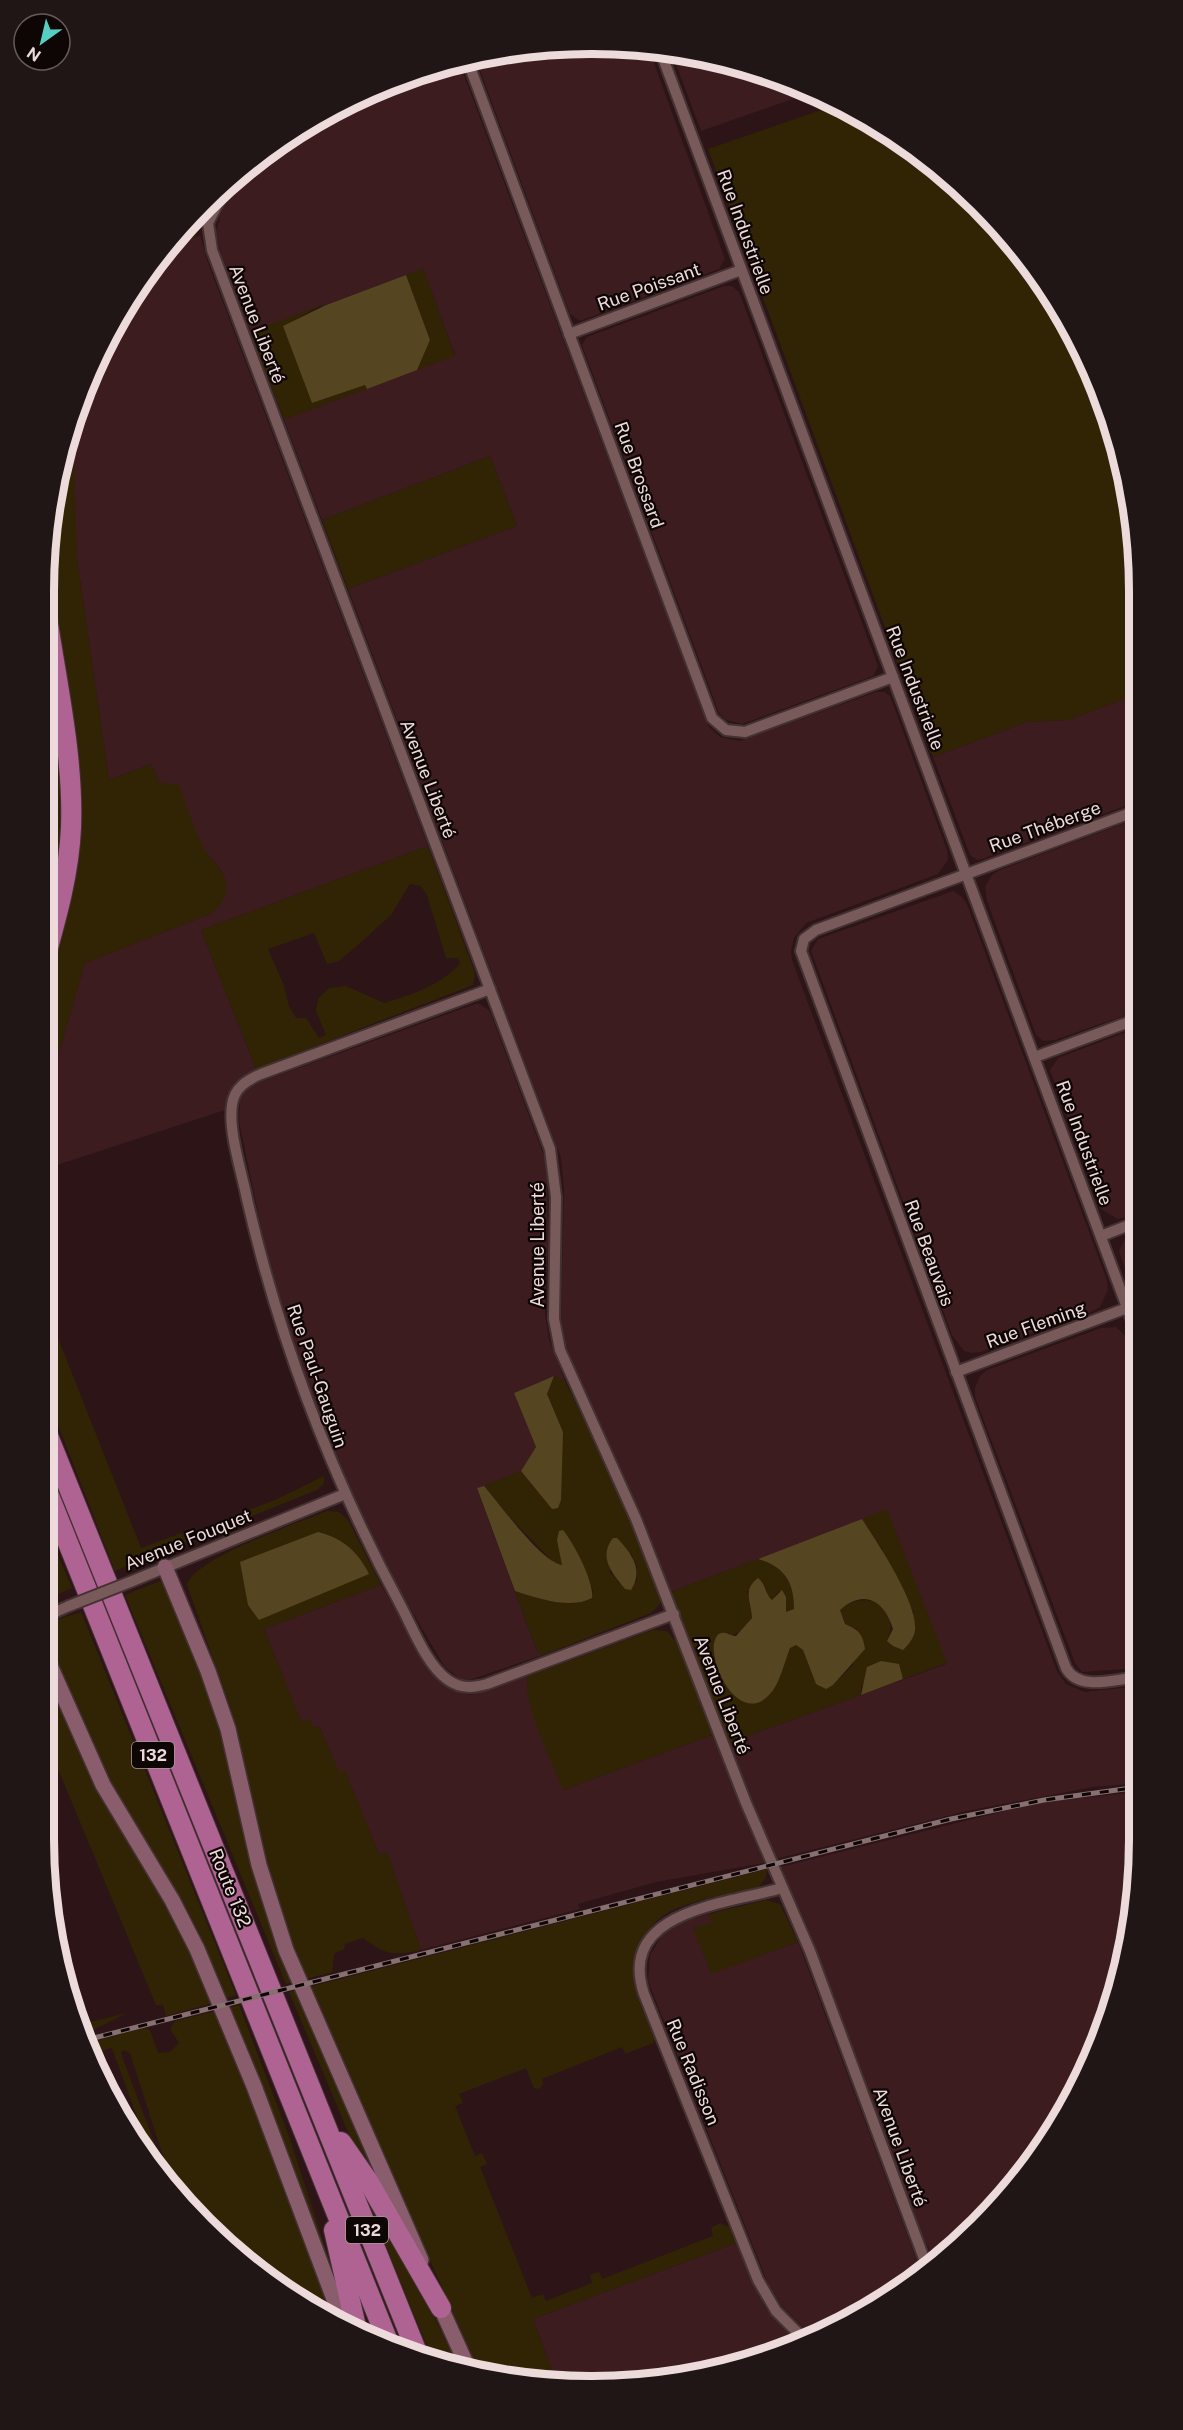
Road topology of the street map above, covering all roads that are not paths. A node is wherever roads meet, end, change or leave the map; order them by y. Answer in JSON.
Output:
{"nodes":[{"id":1,"x":663,"y":59,"type":"edge"},
{"id":2,"x":470,"y":68,"type":"edge"},
{"id":3,"x":217,"y":206,"type":"edge"},
{"id":4,"x":741,"y":270,"type":"junction"},
{"id":5,"x":569,"y":334,"type":"junction"},
{"id":6,"x":54,"y":666,"type":"edge"},
{"id":7,"x":893,"y":676,"type":"junction"},
{"id":8,"x":1129,"y":813,"type":"edge"},
{"id":9,"x":967,"y":874,"type":"junction"},
{"id":10,"x":54,"y":922,"type":"edge"},
{"id":11,"x":490,"y":989,"type":"junction"},
{"id":12,"x":1129,"y":1022,"type":"edge"},
{"id":13,"x":1035,"y":1057,"type":"junction"},
{"id":14,"x":1129,"y":1225,"type":"edge"},
{"id":15,"x":1101,"y":1236,"type":"junction"},
{"id":16,"x":1127,"y":1308,"type":"junction"},
{"id":17,"x":1129,"y":1313,"type":"edge"},
{"id":18,"x":956,"y":1372,"type":"junction"},
{"id":19,"x":54,"y":1451,"type":"edge"},
{"id":20,"x":345,"y":1494,"type":"junction"},
{"id":21,"x":54,"y":1511,"type":"edge"},
{"id":22,"x":165,"y":1567,"type":"junction"},
{"id":23,"x":54,"y":1613,"type":"edge"},
{"id":24,"x":674,"y":1614,"type":"junction"},
{"id":25,"x":54,"y":1675,"type":"edge"},
{"id":26,"x":1129,"y":1678,"type":"edge"},
{"id":27,"x":782,"y":1888,"type":"junction"},
{"id":28,"x":320,"y":2110,"type":"junction"},
{"id":29,"x":325,"y":2183,"type":"junction"},
{"id":30,"x":925,"y":2260,"type":"edge"},
{"id":31,"x":441,"y":2308,"type":"junction"},
{"id":32,"x":339,"y":2313,"type":"edge"},
{"id":33,"x":355,"y":2321,"type":"edge"},
{"id":34,"x":799,"y":2334,"type":"edge"},
{"id":35,"x":385,"y":2335,"type":"edge"},
{"id":36,"x":414,"y":2345,"type":"edge"},
{"id":37,"x":465,"y":2361,"type":"edge"}],
"edges":[{"from":1,"to":4,"type":"street","name":"Rue Industrielle"},
{"from":2,"to":5,"type":"street","name":"Rue Brossard"},
{"from":3,"to":11,"type":"street","name":"Avenue Liberté"},
{"from":4,"to":5,"type":"street","name":"Rue Poissant"},
{"from":4,"to":7,"type":"street","name":"Rue Industrielle"},
{"from":5,"to":7,"type":"street","name":"Rue Brossard"},
{"from":6,"to":10,"type":"highway"},
{"from":7,"to":9,"type":"street","name":"Rue Industrielle"},
{"from":8,"to":9,"type":"street","name":"Rue Théberge"},
{"from":9,"to":13,"type":"street","name":"Rue Industrielle"},
{"from":9,"to":18,"type":"street","name":"Rue Beauvais"},
{"from":11,"to":20,"type":"street","name":"Rue Paul-Gauguin"},
{"from":11,"to":24,"type":"street","name":"Avenue Liberté"},
{"from":12,"to":13,"type":"street"},
{"from":13,"to":15,"type":"street","name":"Rue Industrielle"},
{"from":14,"to":15,"type":"street"},
{"from":15,"to":16,"type":"street","name":"Rue Industrielle"},
{"from":16,"to":17,"type":"street","name":"Rue Industrielle"},
{"from":16,"to":18,"type":"street","name":"Rue Fleming"},
{"from":18,"to":26,"type":"street","name":"Rue Beauvais"},
{"from":19,"to":28,"type":"highway","name":"Route 132","number":"132"},
{"from":20,"to":22,"type":"street","name":"Avenue Fouquet"},
{"from":20,"to":24,"type":"street","name":"Rue Paul-Gauguin"},
{"from":21,"to":29,"type":"highway","name":"Route 132","number":"132"},
{"from":22,"to":23,"type":"street","name":"Avenue Fouquet","bridge":true},
{"from":22,"to":31,"type":"street"},
{"from":24,"to":27,"type":"street","name":"Avenue Liberté"},
{"from":25,"to":32,"type":"street"},
{"from":27,"to":30,"type":"street","name":"Avenue Liberté"},
{"from":27,"to":34,"type":"street","name":"Rue Radisson"},
{"from":28,"to":31,"type":"highway"},
{"from":28,"to":36,"type":"highway","name":"Route 132","number":"132"},
{"from":29,"to":33,"type":"highway"},
{"from":29,"to":35,"type":"highway","name":"Route 132","number":"132"},
{"from":31,"to":37,"type":"street"}]}
